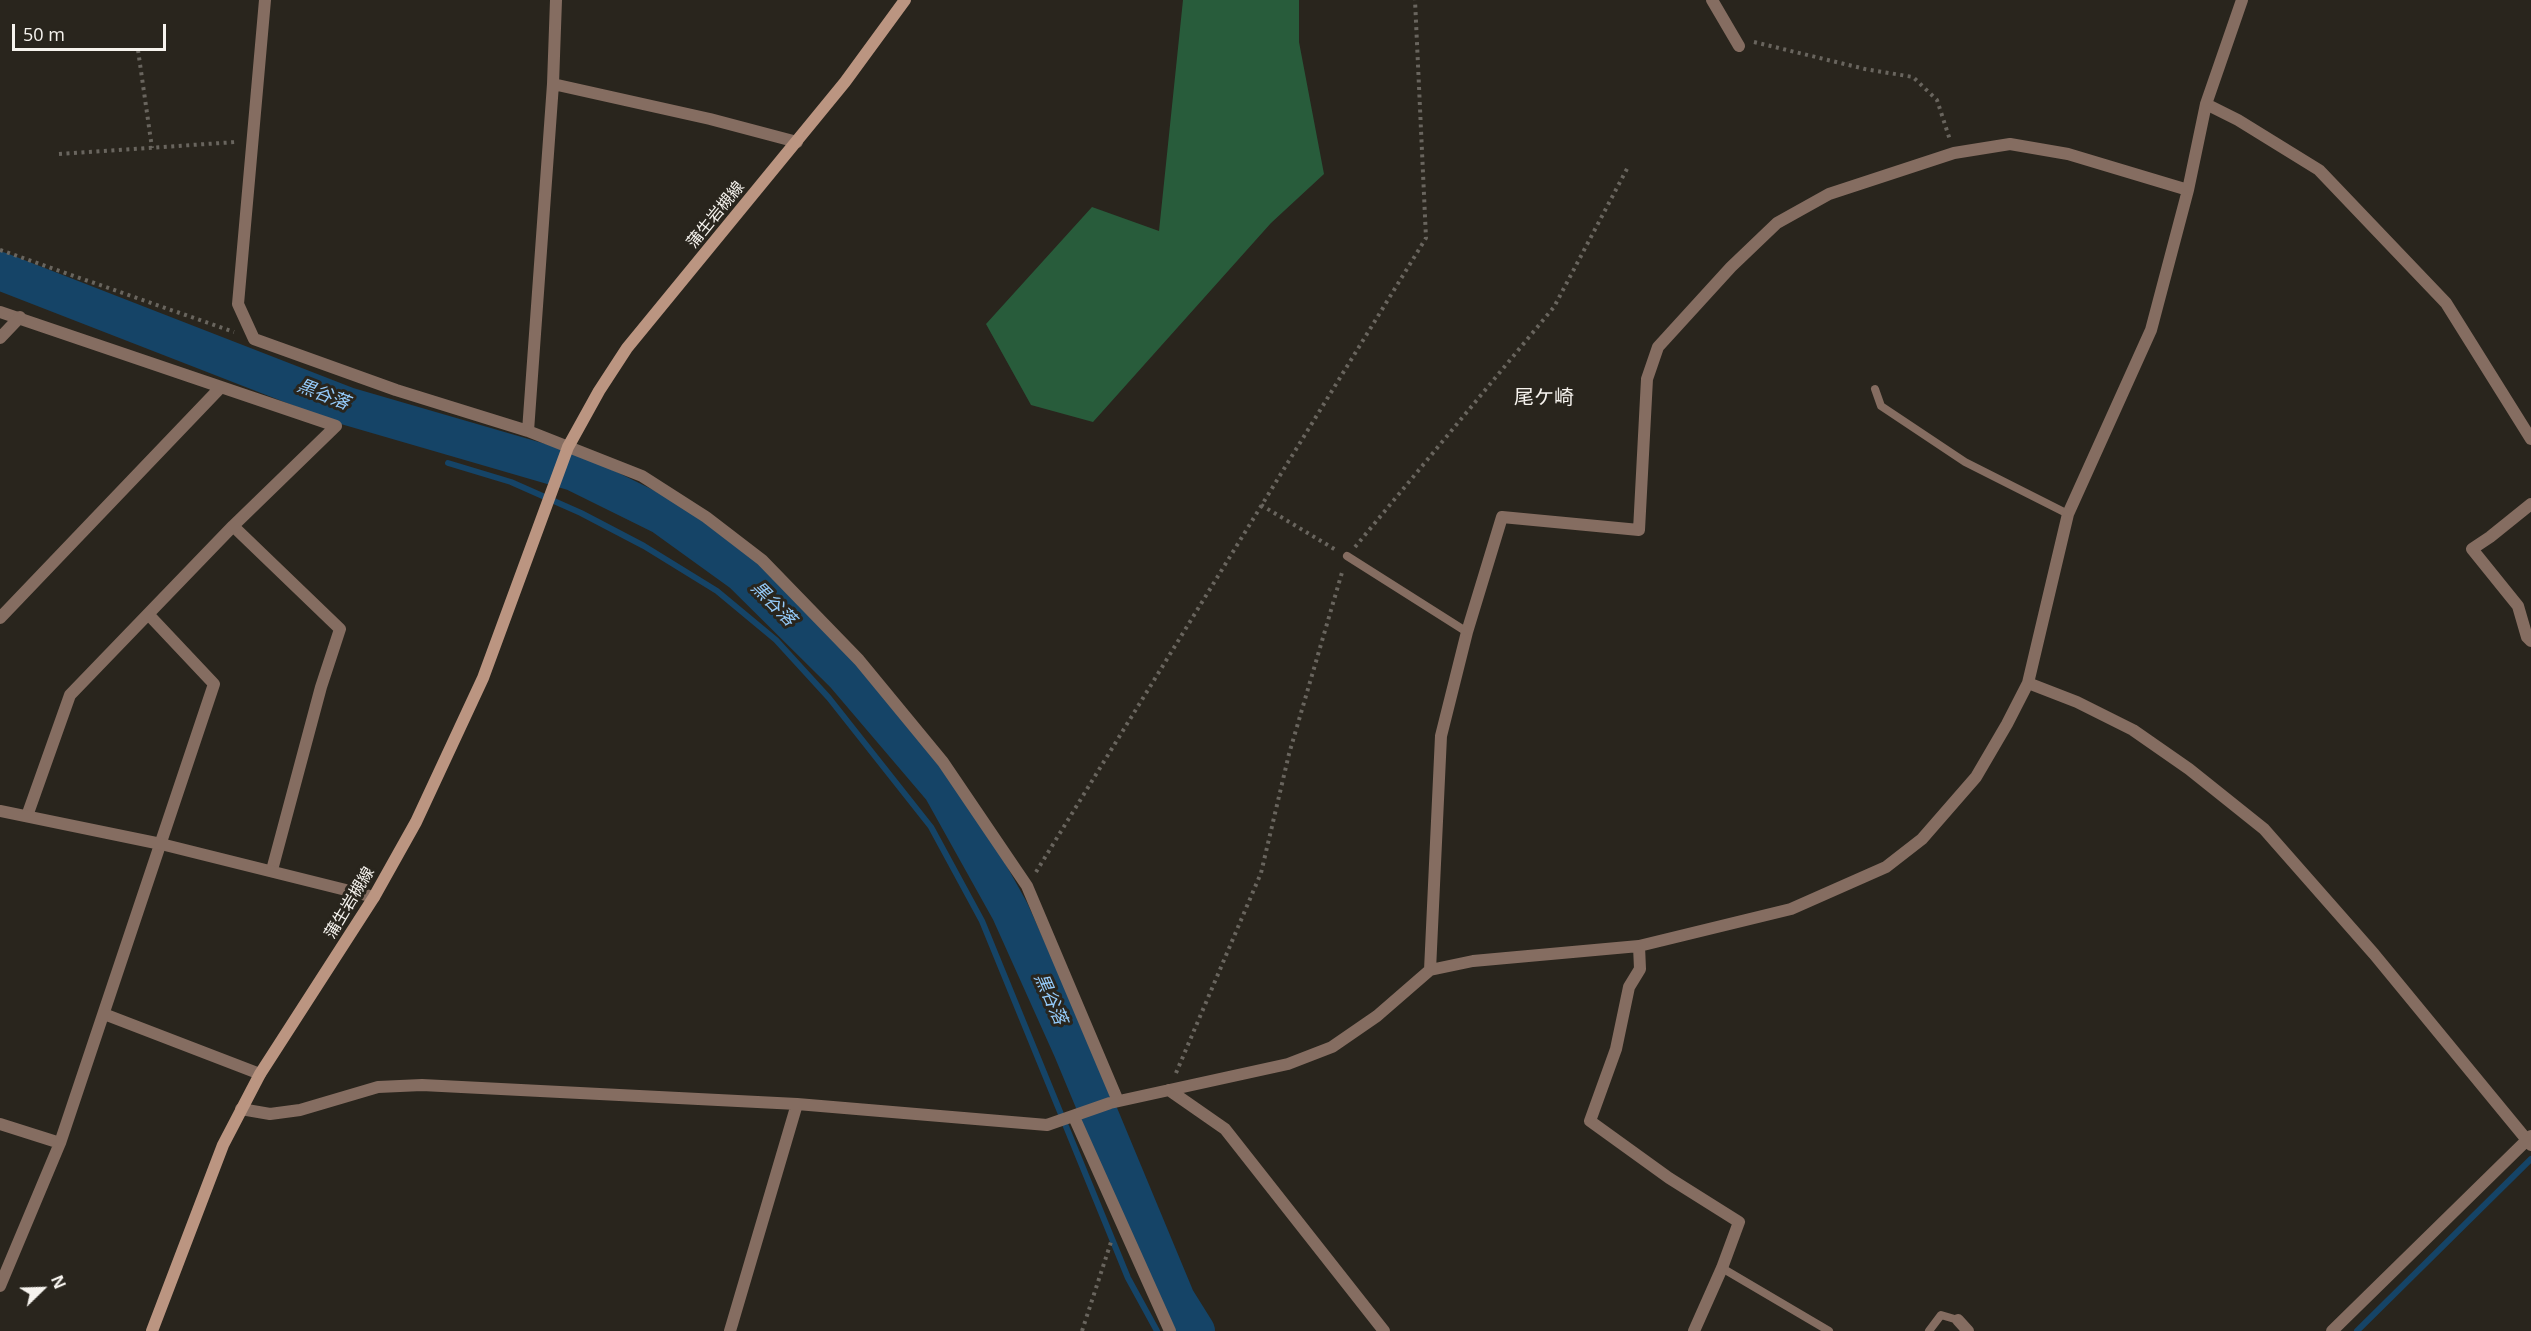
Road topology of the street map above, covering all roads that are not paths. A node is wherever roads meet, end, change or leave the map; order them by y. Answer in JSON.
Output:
{"nodes":[{"id":1,"x":265,"y":0,"type":"edge"},
{"id":2,"x":556,"y":0,"type":"edge"},
{"id":3,"x":905,"y":0,"type":"edge"},
{"id":4,"x":1712,"y":0,"type":"edge"},
{"id":5,"x":2242,"y":0,"type":"edge"},
{"id":6,"x":1739,"y":46,"type":"road end"},
{"id":7,"x":553,"y":84,"type":"junction"},
{"id":8,"x":2206,"y":104,"type":"junction"},
{"id":9,"x":797,"y":142,"type":"junction"},
{"id":10,"x":2188,"y":190,"type":"junction"},
{"id":11,"x":0,"y":312,"type":"edge"},
{"id":12,"x":20,"y":317,"type":"junction"},
{"id":13,"x":0,"y":338,"type":"edge"},
{"id":14,"x":221,"y":387,"type":"junction"},
{"id":15,"x":1875,"y":389,"type":"dead end"},
{"id":16,"x":528,"y":431,"type":"junction"},
{"id":17,"x":2531,"y":439,"type":"edge"},
{"id":18,"x":566,"y":452,"type":"junction"},
{"id":19,"x":2531,"y":504,"type":"edge"},
{"id":20,"x":2068,"y":514,"type":"junction"},
{"id":21,"x":233,"y":526,"type":"junction"},
{"id":22,"x":1347,"y":556,"type":"road end"},
{"id":23,"x":148,"y":614,"type":"junction"},
{"id":24,"x":0,"y":618,"type":"edge"},
{"id":25,"x":1467,"y":632,"type":"junction"},
{"id":26,"x":2531,"y":641,"type":"edge"},
{"id":27,"x":2028,"y":683,"type":"junction"},
{"id":28,"x":0,"y":811,"type":"edge"},
{"id":29,"x":27,"y":816,"type":"junction"},
{"id":30,"x":161,"y":844,"type":"junction"},
{"id":31,"x":272,"y":870,"type":"junction"},
{"id":32,"x":374,"y":897,"type":"junction"},
{"id":33,"x":1639,"y":946,"type":"junction"},
{"id":34,"x":1430,"y":970,"type":"junction"},
{"id":35,"x":104,"y":1014,"type":"junction"},
{"id":36,"x":260,"y":1074,"type":"junction"},
{"id":37,"x":1169,"y":1090,"type":"junction"},
{"id":38,"x":1114,"y":1102,"type":"junction"},
{"id":39,"x":797,"y":1104,"type":"junction"},
{"id":40,"x":241,"y":1108,"type":"junction"},
{"id":41,"x":1079,"y":1115,"type":"junction"},
{"id":42,"x":0,"y":1124,"type":"edge"},
{"id":43,"x":2530,"y":1140,"type":"edge"},
{"id":44,"x":60,"y":1143,"type":"junction"},
{"id":45,"x":1722,"y":1268,"type":"junction"},
{"id":46,"x":0,"y":1286,"type":"edge"},
{"id":47,"x":1958,"y":1320,"type":"joint"},
{"id":48,"x":152,"y":1331,"type":"edge"},
{"id":49,"x":730,"y":1331,"type":"edge"},
{"id":50,"x":1170,"y":1331,"type":"edge"},
{"id":51,"x":1384,"y":1331,"type":"edge"},
{"id":52,"x":1694,"y":1331,"type":"edge"},
{"id":53,"x":1829,"y":1331,"type":"edge"},
{"id":54,"x":1929,"y":1331,"type":"edge"},
{"id":55,"x":1968,"y":1331,"type":"edge"},
{"id":56,"x":2332,"y":1331,"type":"edge"}],
"edges":[{"from":1,"to":16,"type":"street"},
{"from":2,"to":7,"type":"street"},
{"from":3,"to":9,"type":"main road","name":"蒲生岩槻線"},
{"from":4,"to":6,"type":"street"},
{"from":5,"to":8,"type":"street"},
{"from":7,"to":9,"type":"street"},
{"from":7,"to":16,"type":"street"},
{"from":8,"to":10,"type":"street"},
{"from":8,"to":17,"type":"street"},
{"from":9,"to":18,"type":"main road","name":"蒲生岩槻線"},
{"from":10,"to":20,"type":"street"},
{"from":10,"to":25,"type":"street"},
{"from":11,"to":12,"type":"street"},
{"from":12,"to":13,"type":"street"},
{"from":12,"to":14,"type":"street"},
{"from":14,"to":21,"type":"street"},
{"from":14,"to":24,"type":"street"},
{"from":15,"to":20,"type":"lane"},
{"from":16,"to":18,"type":"street"},
{"from":18,"to":32,"type":"main road","name":"蒲生岩槻線"},
{"from":18,"to":38,"type":"street"},
{"from":19,"to":26,"type":"street"},
{"from":20,"to":27,"type":"street"},
{"from":21,"to":23,"type":"street"},
{"from":21,"to":31,"type":"street"},
{"from":22,"to":25,"type":"lane"},
{"from":23,"to":29,"type":"street"},
{"from":23,"to":30,"type":"street"},
{"from":25,"to":34,"type":"street"},
{"from":27,"to":33,"type":"street"},
{"from":27,"to":43,"type":"street"},
{"from":28,"to":29,"type":"street"},
{"from":29,"to":30,"type":"street"},
{"from":30,"to":31,"type":"street"},
{"from":30,"to":35,"type":"street"},
{"from":31,"to":32,"type":"street"},
{"from":32,"to":36,"type":"main road","name":"蒲生岩槻線"},
{"from":33,"to":34,"type":"street"},
{"from":33,"to":45,"type":"street"},
{"from":34,"to":37,"type":"street"},
{"from":35,"to":36,"type":"street"},
{"from":35,"to":44,"type":"street"},
{"from":36,"to":40,"type":"main road","name":"蒲生岩槻線"},
{"from":37,"to":38,"type":"street"},
{"from":37,"to":51,"type":"street"},
{"from":38,"to":41,"type":"street"},
{"from":39,"to":40,"type":"street"},
{"from":39,"to":41,"type":"street"},
{"from":39,"to":49,"type":"street"},
{"from":40,"to":48,"type":"main road","name":"蒲生岩槻線"},
{"from":41,"to":50,"type":"street"},
{"from":42,"to":44,"type":"street"},
{"from":43,"to":56,"type":"street"},
{"from":44,"to":46,"type":"street"},
{"from":45,"to":52,"type":"street"},
{"from":45,"to":53,"type":"lane"},
{"from":47,"to":54,"type":"lane"},
{"from":47,"to":55,"type":"street"}]}
